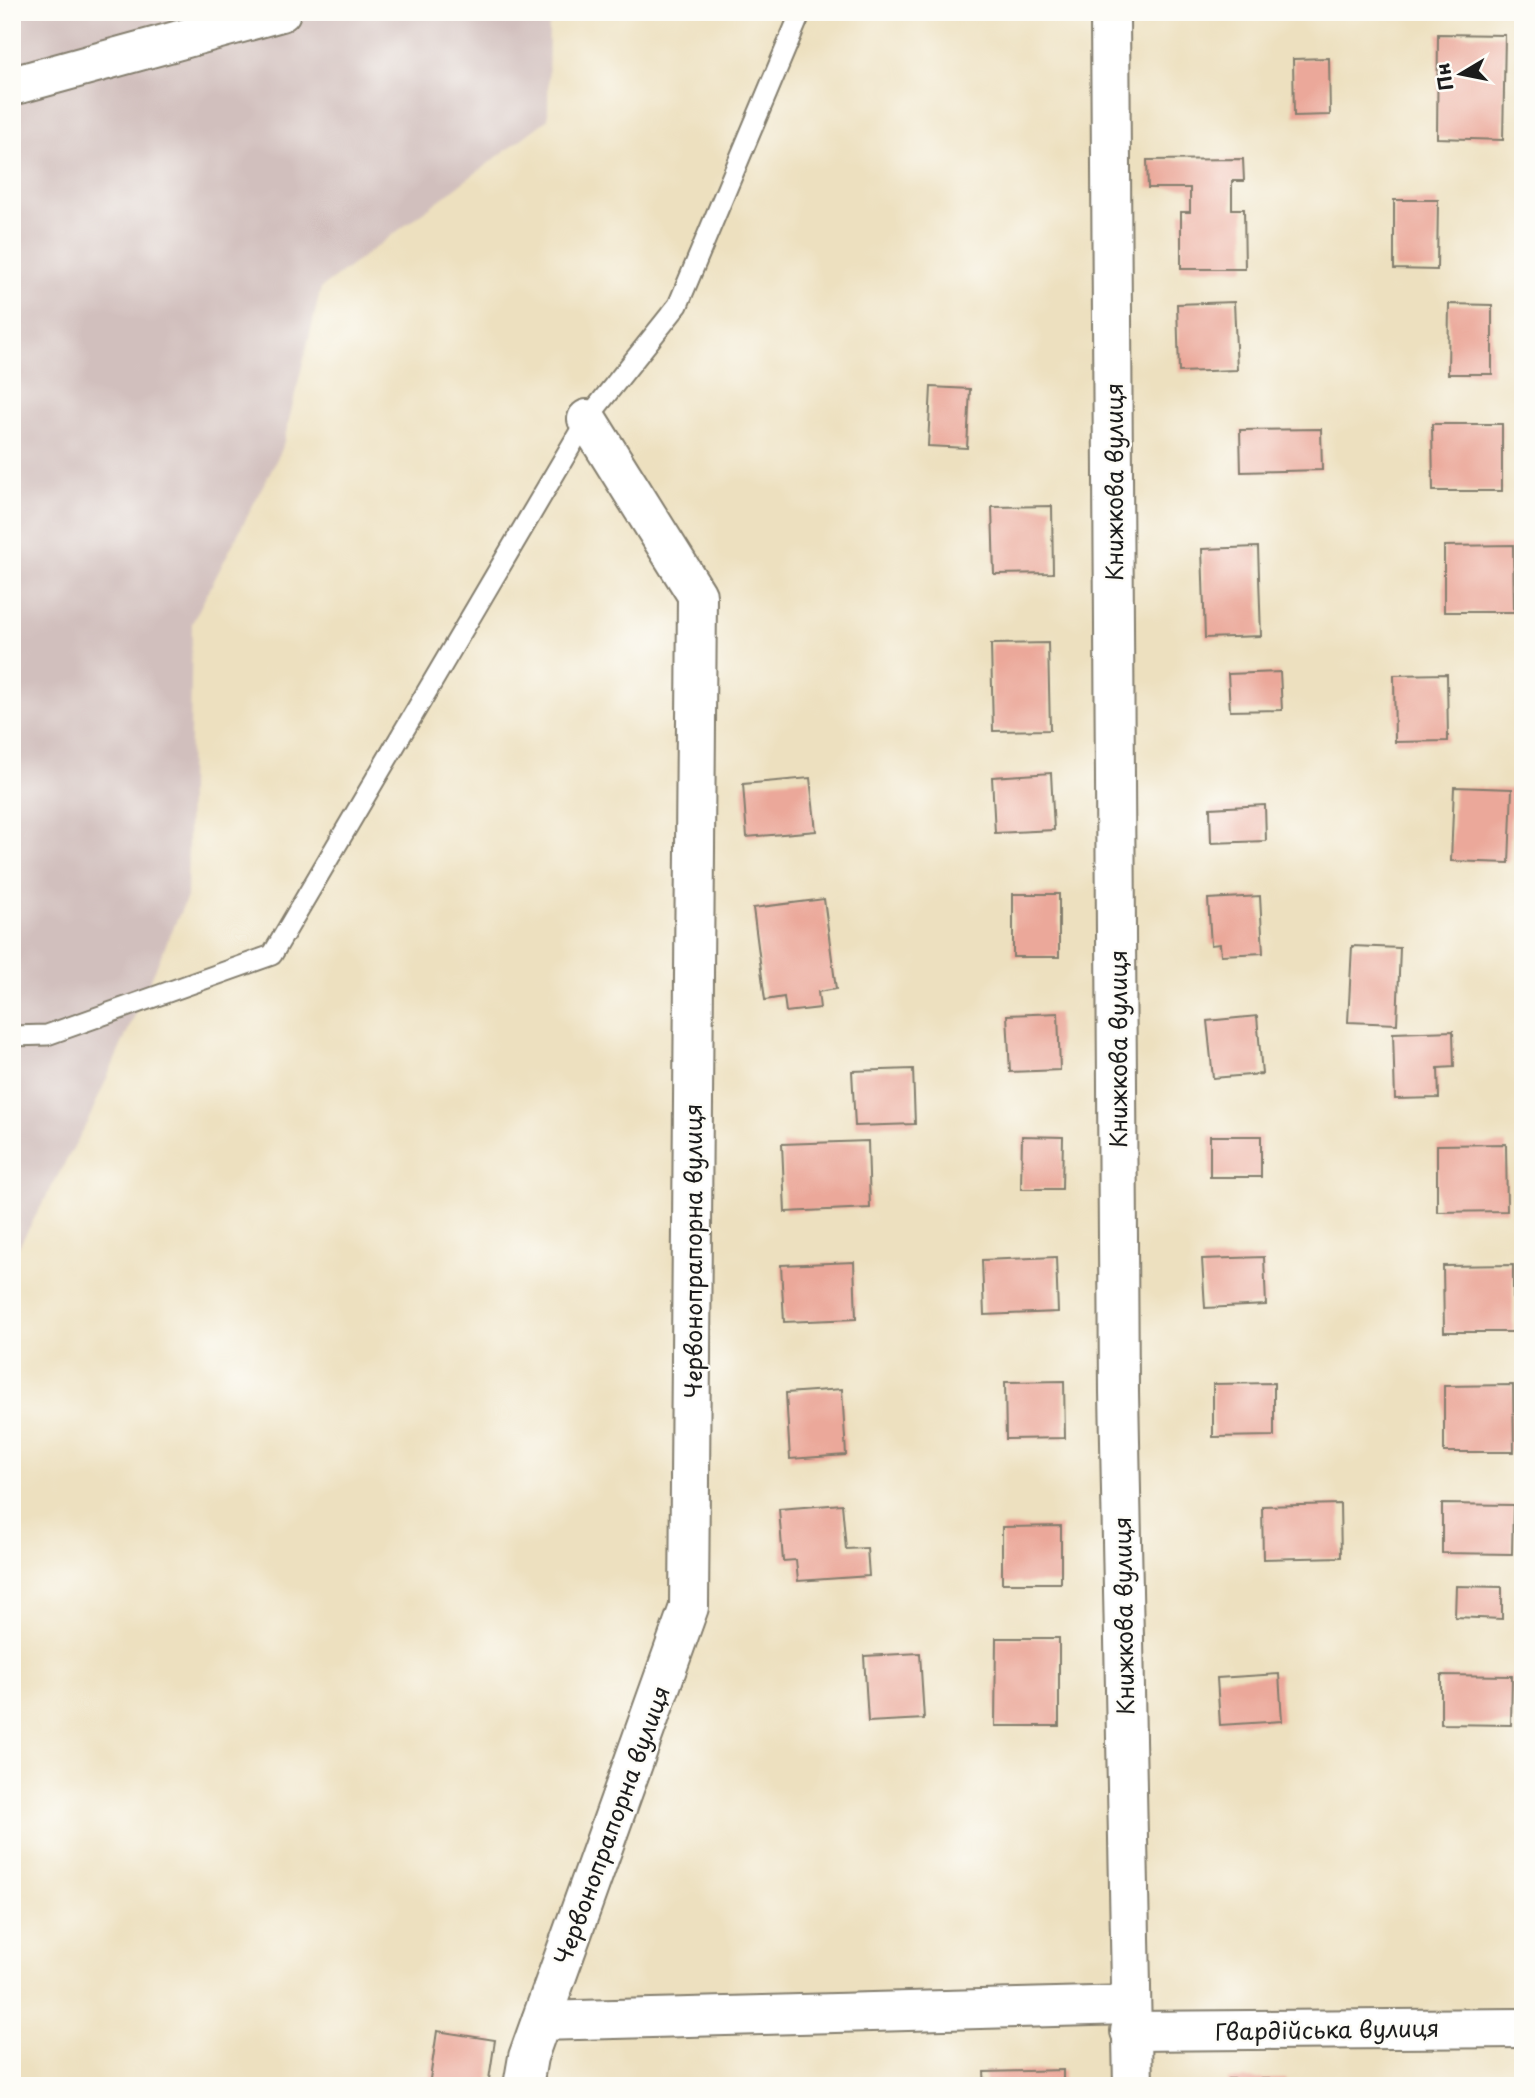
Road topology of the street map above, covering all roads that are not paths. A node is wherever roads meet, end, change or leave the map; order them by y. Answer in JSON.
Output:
{"nodes":[{"id":1,"x":281,"y":12,"type":"edge"},
{"id":2,"x":801,"y":12,"type":"edge"},
{"id":3,"x":1110,"y":12,"type":"edge"},
{"id":4,"x":12,"y":86,"type":"edge"},
{"id":5,"x":587,"y":419,"type":"junction"},
{"id":6,"x":12,"y":1036,"type":"edge"},
{"id":7,"x":1130,"y":2018,"type":"junction"},
{"id":8,"x":541,"y":2021,"type":"junction"},
{"id":9,"x":1523,"y":2028,"type":"edge"},
{"id":10,"x":523,"y":2086,"type":"edge"},
{"id":11,"x":1133,"y":2086,"type":"edge"}],
"edges":[{"from":1,"to":4,"type":"street"},
{"from":2,"to":5,"type":"lane"},
{"from":3,"to":7,"type":"street","name":"Книжкова вулиця"},
{"from":5,"to":6,"type":"lane"},
{"from":5,"to":8,"type":"street","name":"Червонопрапорна вулиця"},
{"from":7,"to":8,"type":"street","name":"Гвардійська вулиця"},
{"from":7,"to":9,"type":"street","name":"Гвардійська вулиця"},
{"from":7,"to":11,"type":"street","name":"Книжкова вулиця"},
{"from":8,"to":10,"type":"street","name":"Червонопрапорна вулиця"}]}
